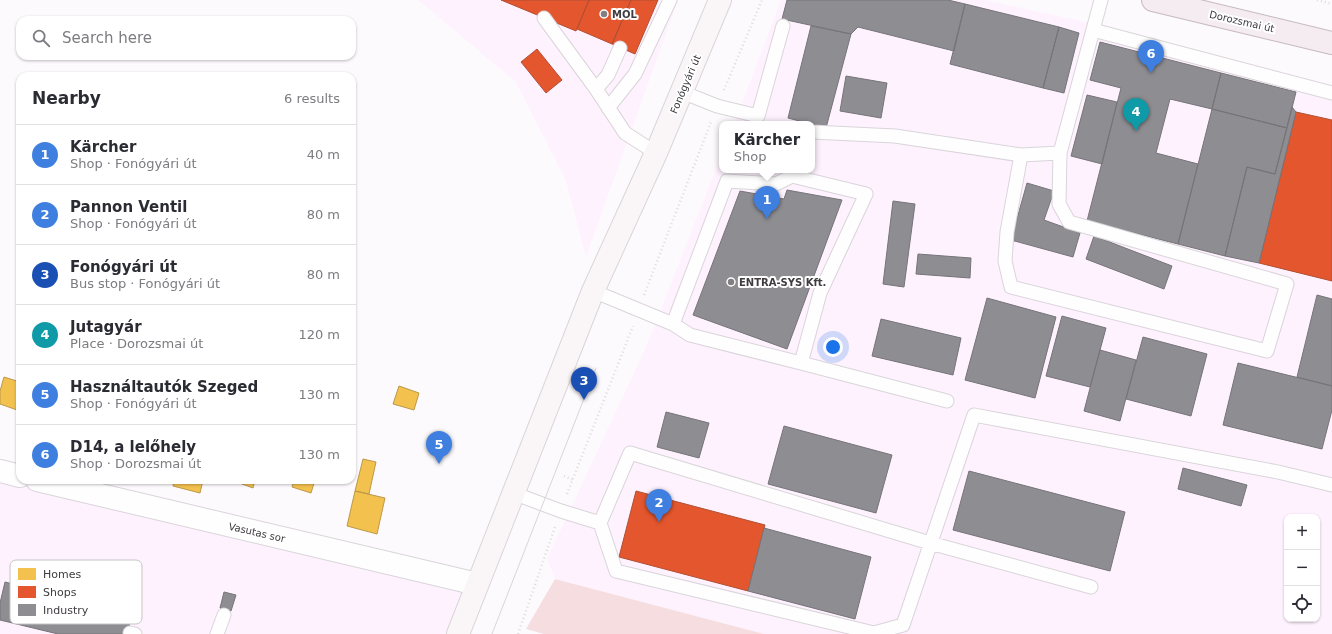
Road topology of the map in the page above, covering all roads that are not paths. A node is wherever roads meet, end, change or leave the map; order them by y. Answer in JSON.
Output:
{"nodes":[{"id":1,"x":670,"y":0,"type":"edge"},
{"id":2,"x":720,"y":0,"type":"edge"},
{"id":3,"x":1101,"y":0,"type":"edge"},
{"id":4,"x":1152,"y":0,"type":"edge"},
{"id":5,"x":544,"y":18,"type":"dead end"},
{"id":6,"x":783,"y":26,"type":"dead end"},
{"id":7,"x":1093,"y":30,"type":"junction"},
{"id":8,"x":1332,"y":43,"type":"edge"},
{"id":9,"x":620,"y":48,"type":"dead end"},
{"id":10,"x":596,"y":89,"type":"junction"},
{"id":11,"x":682,"y":92,"type":"junction"},
{"id":12,"x":1332,"y":94,"type":"edge"},
{"id":13,"x":608,"y":108,"type":"junction"},
{"id":14,"x":815,"y":132,"type":"edge"},
{"id":15,"x":656,"y":153,"type":"junction"},
{"id":16,"x":1060,"y":153,"type":"junction"},
{"id":17,"x":1021,"y":155,"type":"junction"},
{"id":18,"x":593,"y":291,"type":"junction"},
{"id":19,"x":673,"y":324,"type":"junction"},
{"id":20,"x":801,"y":363,"type":"junction"},
{"id":21,"x":947,"y":401,"type":"dead end"},
{"id":22,"x":0,"y":471,"type":"edge"},
{"id":23,"x":16,"y":475,"type":"edge"},
{"id":24,"x":54,"y":484,"type":"edge"},
{"id":25,"x":1332,"y":485,"type":"edge"},
{"id":26,"x":513,"y":493,"type":"junction"},
{"id":27,"x":600,"y":523,"type":"junction"},
{"id":28,"x":930,"y":543,"type":"junction"},
{"id":29,"x":477,"y":584,"type":"junction"},
{"id":30,"x":1091,"y":587,"type":"dead end"},
{"id":31,"x":224,"y":615,"type":"dead end"},
{"id":32,"x":217,"y":634,"type":"edge"},
{"id":33,"x":458,"y":634,"type":"edge"}],
"edges":[{"from":1,"to":13,"type":"lane"},
{"from":2,"to":11,"type":"street","name":"Fonógyári út"},
{"from":3,"to":7,"type":"lane"},
{"from":4,"to":8,"type":"main road","name":"Dorozsmai út"},
{"from":5,"to":10,"type":"lane"},
{"from":6,"to":11,"type":"lane"},
{"from":7,"to":12,"type":"lane"},
{"from":7,"to":16,"type":"lane"},
{"from":9,"to":10,"type":"lane"},
{"from":10,"to":13,"type":"lane"},
{"from":11,"to":15,"type":"street","name":"Fonógyári út"},
{"from":13,"to":15,"type":"lane"},
{"from":14,"to":17,"type":"lane"},
{"from":15,"to":18,"type":"street","name":"Fonógyári út"},
{"from":16,"to":17,"type":"lane"},
{"from":16,"to":17,"type":"lane"},
{"from":18,"to":19,"type":"lane"},
{"from":18,"to":26,"type":"street","name":"Fonógyári út"},
{"from":19,"to":20,"type":"lane"},
{"from":19,"to":20,"type":"lane"},
{"from":20,"to":21,"type":"lane"},
{"from":22,"to":23,"type":"street"},
{"from":24,"to":29,"type":"street","name":"Vasutas sor"},
{"from":25,"to":28,"type":"lane"},
{"from":26,"to":27,"type":"lane"},
{"from":26,"to":29,"type":"street","name":"Fonógyári út"},
{"from":27,"to":28,"type":"lane"},
{"from":27,"to":28,"type":"lane"},
{"from":28,"to":30,"type":"lane"},
{"from":29,"to":33,"type":"street","name":"Fonógyári út"},
{"from":31,"to":32,"type":"lane"}]}
